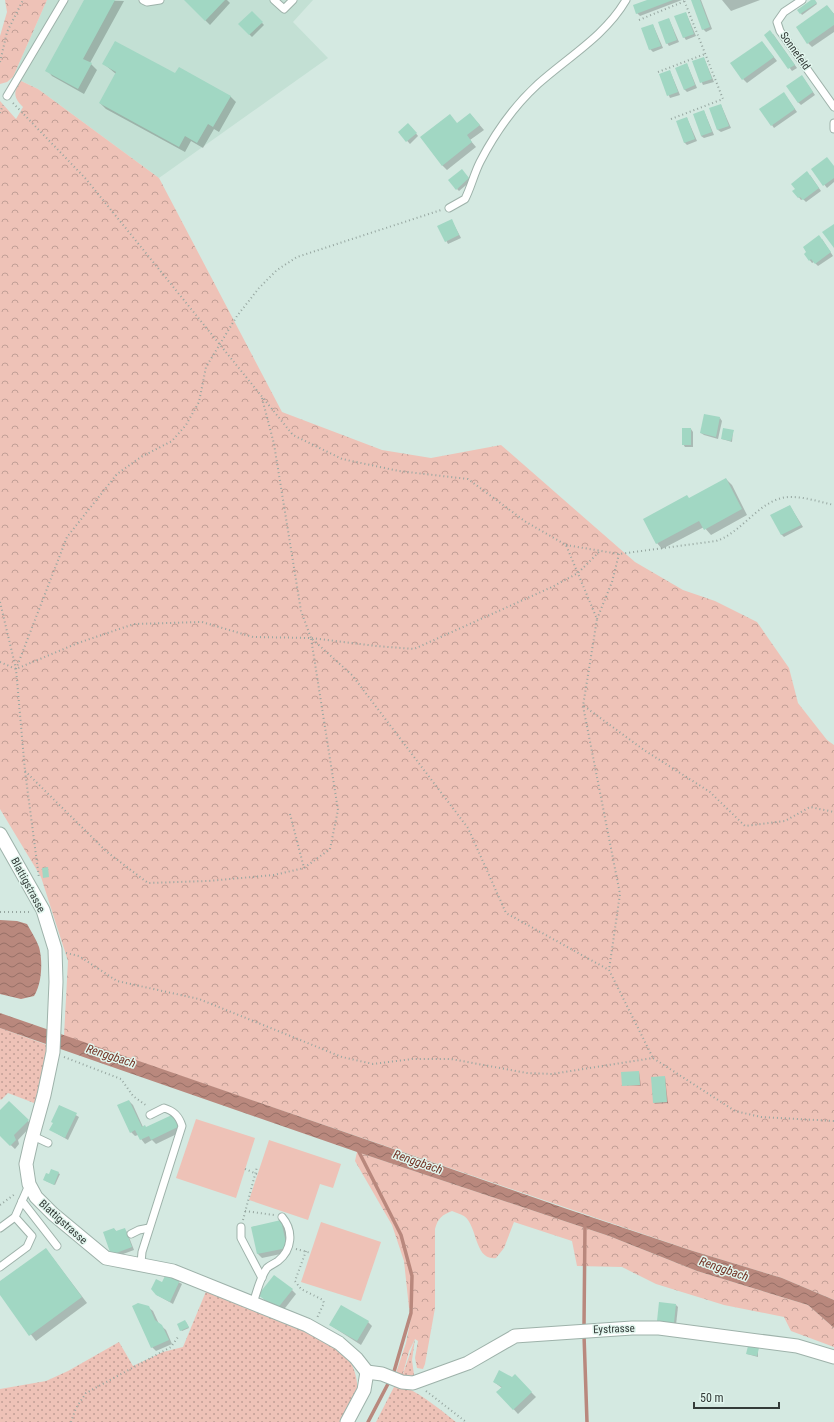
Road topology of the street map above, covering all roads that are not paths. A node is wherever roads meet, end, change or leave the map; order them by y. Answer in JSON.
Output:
{"nodes":[{"id":1,"x":64,"y":0,"type":"edge"},
{"id":2,"x":143,"y":0,"type":"edge"},
{"id":3,"x":160,"y":0,"type":"edge"},
{"id":4,"x":274,"y":0,"type":"edge"},
{"id":5,"x":293,"y":0,"type":"edge"},
{"id":6,"x":626,"y":0,"type":"edge"},
{"id":7,"x":802,"y":0,"type":"edge"},
{"id":8,"x":7,"y":96,"type":"road end"},
{"id":9,"x":834,"y":107,"type":"edge"},
{"id":10,"x":834,"y":123,"type":"edge"},
{"id":11,"x":834,"y":129,"type":"edge"},
{"id":12,"x":449,"y":208,"type":"road end"},
{"id":13,"x":0,"y":834,"type":"edge"},
{"id":14,"x":150,"y":1115,"type":"road end"},
{"id":15,"x":33,"y":1136,"type":"junction"},
{"id":16,"x":48,"y":1143,"type":"dead end"},
{"id":17,"x":29,"y":1184,"type":"junction"},
{"id":18,"x":22,"y":1201,"type":"junction"},
{"id":19,"x":15,"y":1217,"type":"junction"},
{"id":20,"x":282,"y":1217,"type":"road end"},
{"id":21,"x":241,"y":1227,"type":"road end"},
{"id":22,"x":0,"y":1228,"type":"edge"},
{"id":23,"x":149,"y":1228,"type":"junction"},
{"id":24,"x":131,"y":1234,"type":"dead end"},
{"id":25,"x":57,"y":1246,"type":"dead end"},
{"id":26,"x":141,"y":1264,"type":"junction"},
{"id":27,"x":0,"y":1267,"type":"edge"},
{"id":28,"x":262,"y":1278,"type":"junction"},
{"id":29,"x":253,"y":1303,"type":"junction"},
{"id":30,"x":834,"y":1357,"type":"edge"},
{"id":31,"x":367,"y":1372,"type":"junction"},
{"id":32,"x":347,"y":1422,"type":"edge"}],
"edges":[{"from":1,"to":8,"type":"lane"},
{"from":2,"to":3,"type":"lane"},
{"from":4,"to":5,"type":"lane"},
{"from":6,"to":12,"type":"lane"},
{"from":7,"to":9,"type":"lane","name":"Sonnefeld"},
{"from":10,"to":11,"type":"lane"},
{"from":13,"to":15,"type":"street","name":"Blattigstrasse"},
{"from":14,"to":23,"type":"lane"},
{"from":15,"to":16,"type":"lane"},
{"from":15,"to":17,"type":"street","name":"Blattigstrasse"},
{"from":17,"to":18,"type":"lane"},
{"from":17,"to":26,"type":"street","name":"Blattigstrasse"},
{"from":18,"to":19,"type":"lane"},
{"from":18,"to":25,"type":"lane"},
{"from":19,"to":22,"type":"lane"},
{"from":19,"to":27,"type":"lane"},
{"from":20,"to":28,"type":"lane"},
{"from":21,"to":28,"type":"lane"},
{"from":23,"to":24,"type":"lane"},
{"from":23,"to":26,"type":"lane"},
{"from":26,"to":29,"type":"street","name":"Blattigstrasse"},
{"from":28,"to":29,"type":"lane"},
{"from":29,"to":31,"type":"street","name":"Blattigstrasse"},
{"from":30,"to":31,"type":"street","name":"Eystrasse"},
{"from":31,"to":32,"type":"street"}]}
